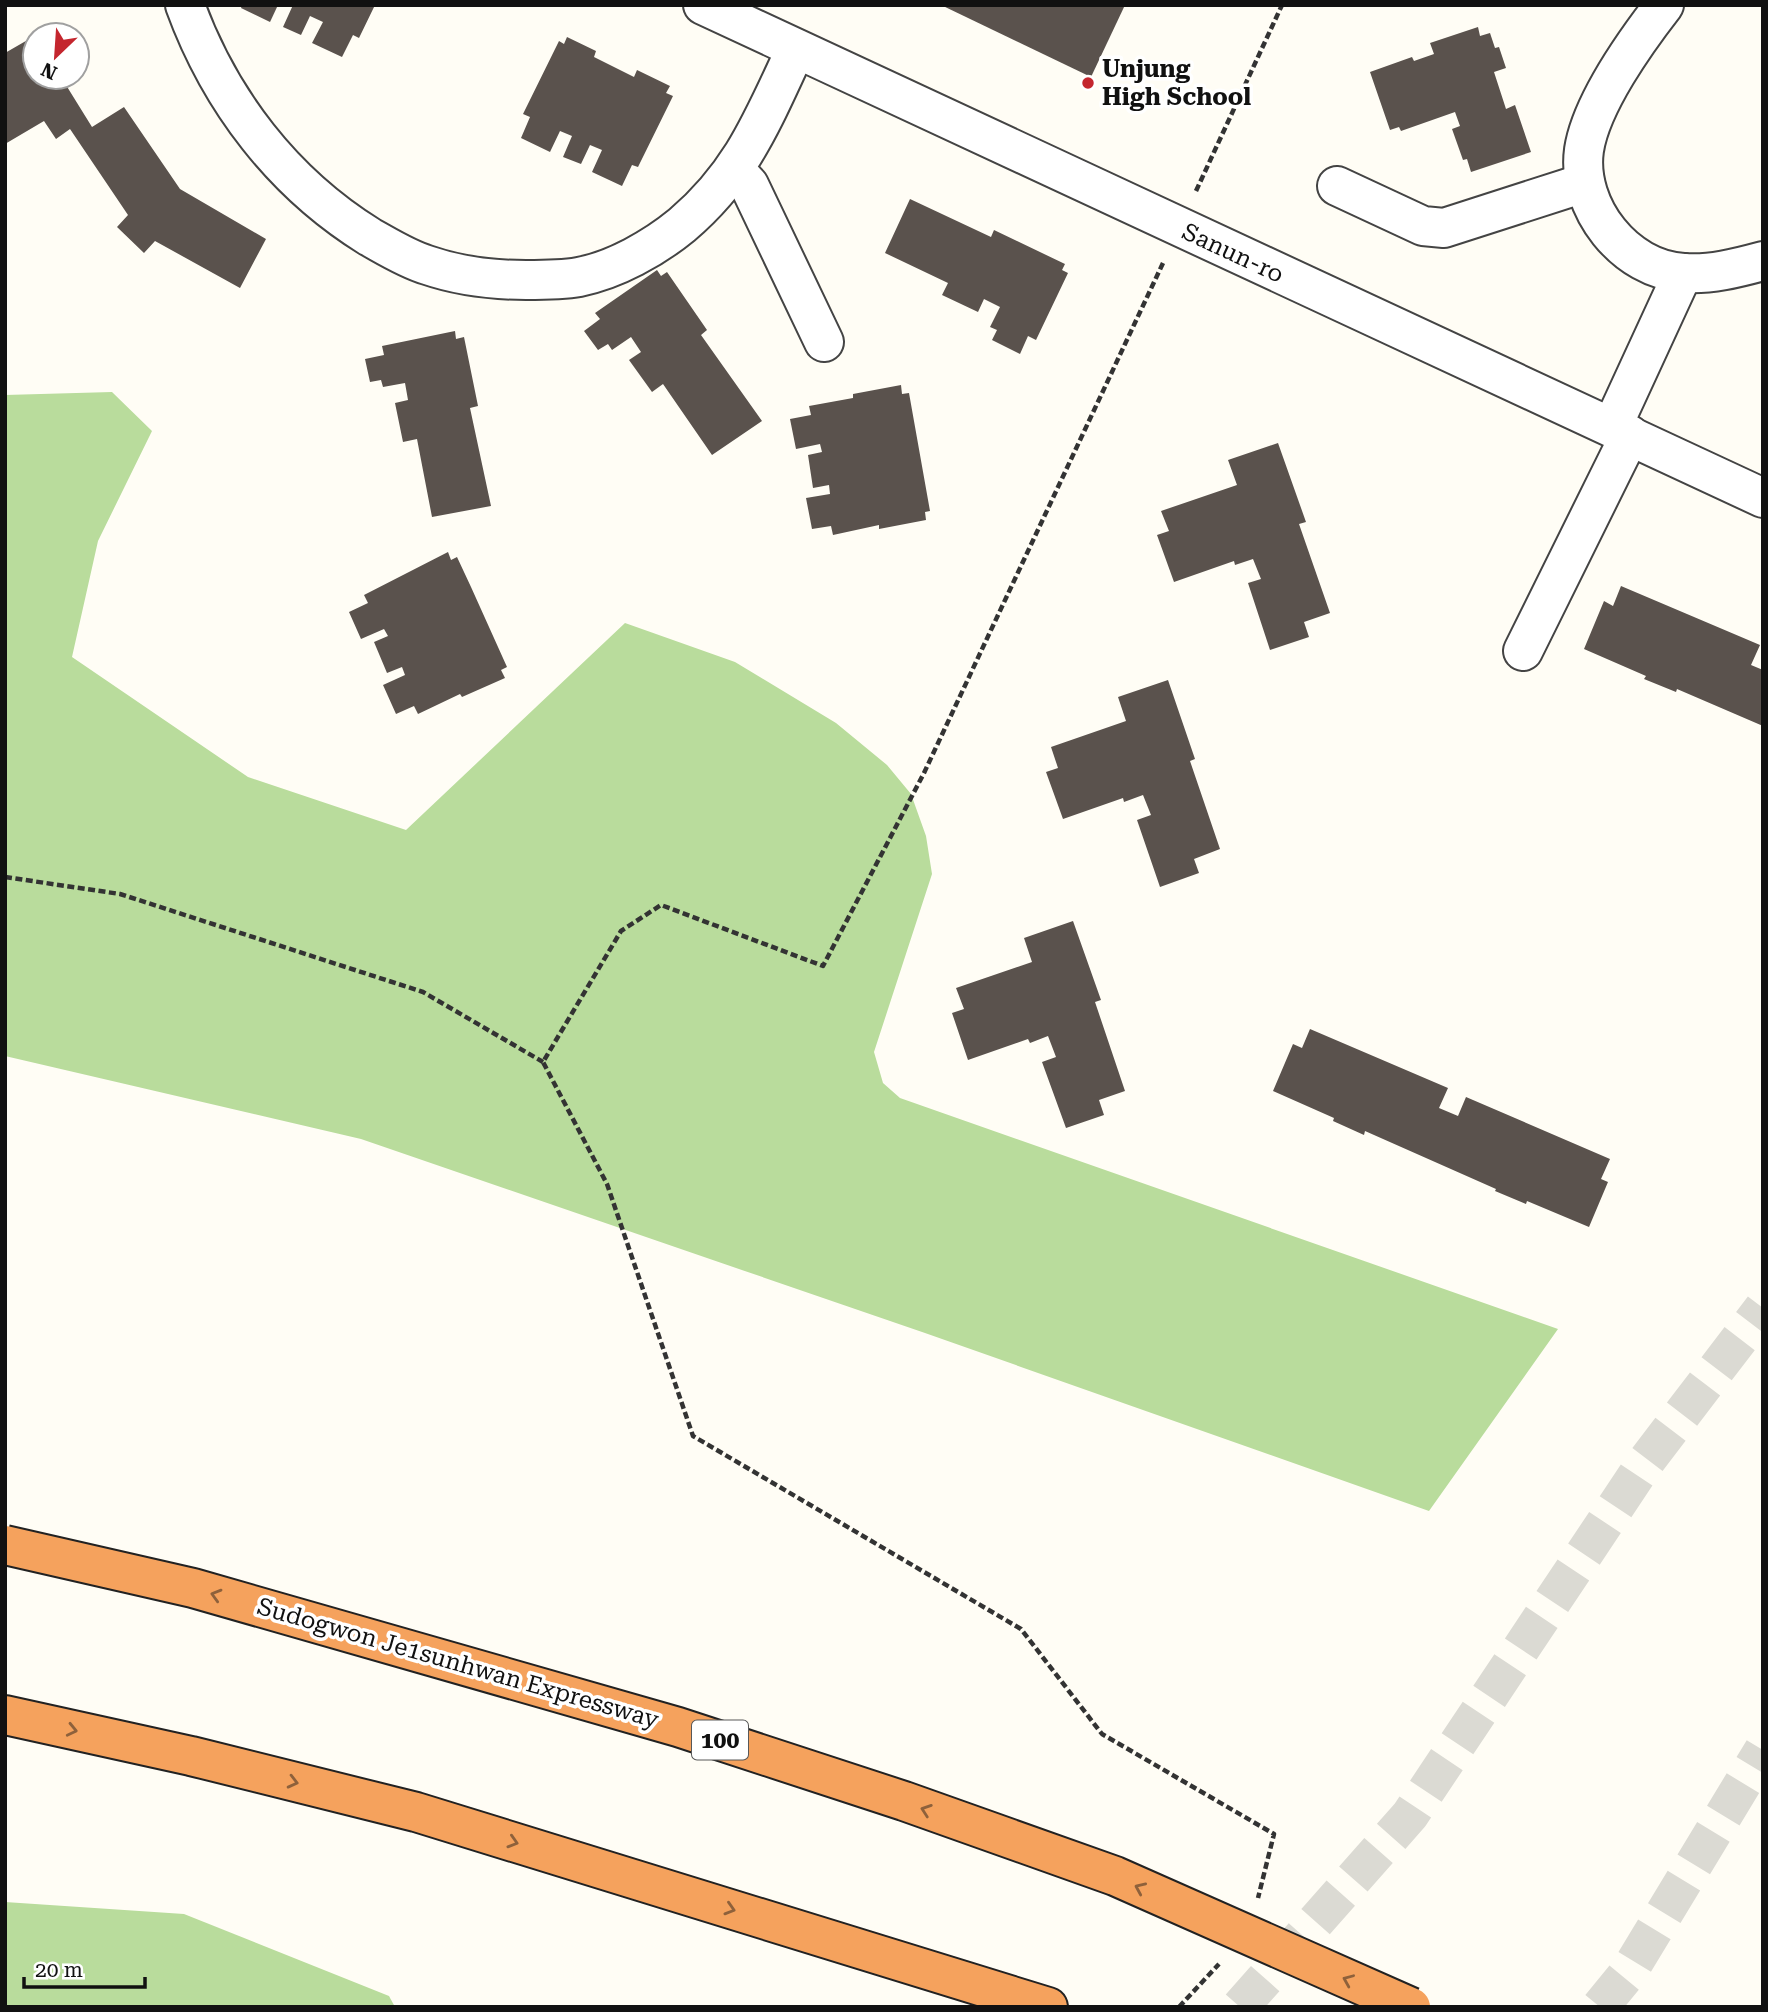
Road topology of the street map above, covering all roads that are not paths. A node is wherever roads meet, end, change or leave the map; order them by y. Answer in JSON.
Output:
{"nodes":[{"id":1,"x":186,"y":5,"type":"edge"},
{"id":2,"x":703,"y":5,"type":"edge"},
{"id":3,"x":1664,"y":5,"type":"edge"},
{"id":4,"x":796,"y":49,"type":"junction"},
{"id":5,"x":735,"y":170,"type":"junction"},
{"id":6,"x":1584,"y":183,"type":"junction"},
{"id":7,"x":1337,"y":186,"type":"dead end"},
{"id":8,"x":1763,"y":261,"type":"edge"},
{"id":9,"x":1683,"y":273,"type":"junction"},
{"id":10,"x":824,"y":342,"type":"dead end"},
{"id":11,"x":1621,"y":431,"type":"junction"},
{"id":12,"x":1763,"y":498,"type":"edge"},
{"id":13,"x":1522,"y":651,"type":"dead end"},
{"id":14,"x":5,"y":1545,"type":"edge"},
{"id":15,"x":5,"y":1715,"type":"edge"},
{"id":16,"x":1048,"y":2007,"type":"edge"},
{"id":17,"x":1411,"y":2007,"type":"edge"}],
"edges":[{"from":1,"to":5,"type":"street"},
{"from":2,"to":4,"type":"street","name":"Sanun-ro"},
{"from":3,"to":6,"type":"street"},
{"from":4,"to":5,"type":"street"},
{"from":4,"to":11,"type":"street","name":"Sanun-ro"},
{"from":5,"to":10,"type":"street"},
{"from":6,"to":7,"type":"street"},
{"from":6,"to":9,"type":"street"},
{"from":8,"to":9,"type":"street"},
{"from":9,"to":11,"type":"street"},
{"from":11,"to":12,"type":"street","name":"Sanun-ro"},
{"from":11,"to":13,"type":"street"},
{"from":17,"to":14,"type":"highway","name":"Sudogwon Je1sunhwan Expressway","number":"100","one_way":true,"bridge":true},
{"from":15,"to":16,"type":"highway","one_way":true}]}
